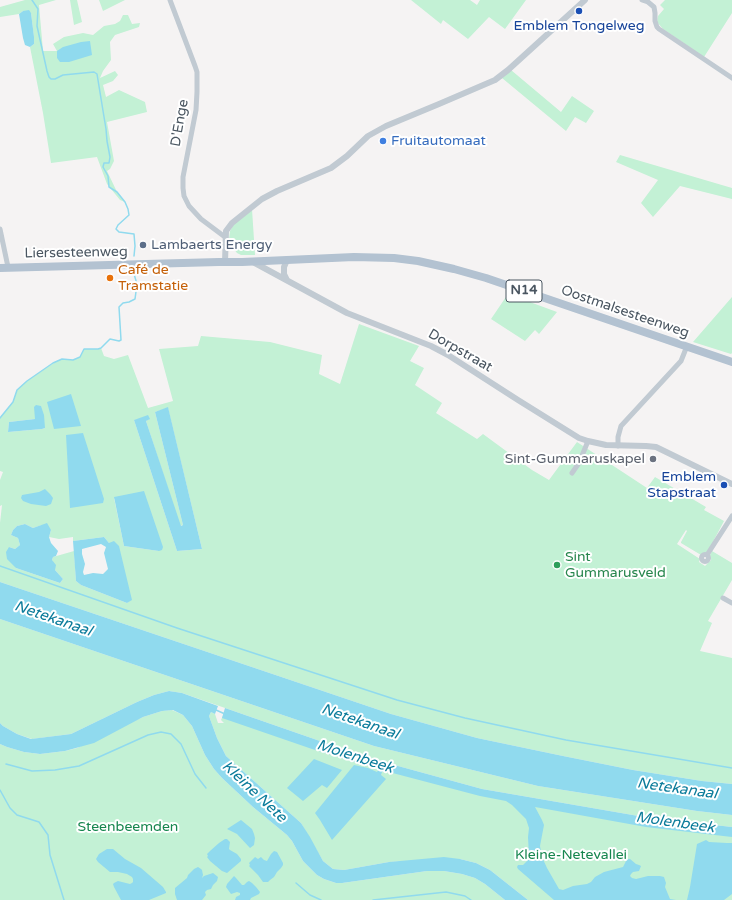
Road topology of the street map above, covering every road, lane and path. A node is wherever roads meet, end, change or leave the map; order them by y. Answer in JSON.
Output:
{"nodes":[{"id":1,"x":170,"y":0,"type":"edge"},
{"id":2,"x":586,"y":0,"type":"edge"},
{"id":3,"x":642,"y":0,"type":"edge"},
{"id":4,"x":732,"y":78,"type":"edge"},
{"id":5,"x":0,"y":228,"type":"edge"},
{"id":6,"x":226,"y":237,"type":"junction"},
{"id":7,"x":283,"y":260,"type":"junction"},
{"id":8,"x":225,"y":262,"type":"junction"},
{"id":9,"x":252,"y":262,"type":"junction"},
{"id":10,"x":4,"y":268,"type":"edge"},
{"id":11,"x":280,"y":277,"type":"junction"},
{"id":12,"x":287,"y":280,"type":"junction"},
{"id":13,"x":686,"y":346,"type":"junction"},
{"id":14,"x":732,"y":362,"type":"edge"},
{"id":15,"x":588,"y":441,"type":"junction"},
{"id":16,"x":618,"y":446,"type":"junction"},
{"id":17,"x":572,"y":474,"type":"dead end"},
{"id":18,"x":732,"y":484,"type":"edge"},
{"id":19,"x":732,"y":516,"type":"edge"},
{"id":20,"x":707,"y":555,"type":"dead end"},
{"id":21,"x":723,"y":598,"type":"dead end"},
{"id":22,"x":732,"y":603,"type":"edge"}],
"edges":[{"from":1,"to":6,"type":"street","name":"D'Enge"},
{"from":2,"to":6,"type":"street"},
{"from":3,"to":4,"type":"street"},
{"from":5,"to":10,"type":"street"},
{"from":6,"to":8,"type":"street"},
{"from":7,"to":9,"type":"main road","name":"Oostmalsesteenweg","number":"N14"},
{"from":7,"to":11,"type":"street"},
{"from":7,"to":12,"type":"street"},
{"from":7,"to":13,"type":"main road","name":"Oostmalsesteenweg","number":"N14"},
{"from":8,"to":9,"type":"main road","name":"Oostmalsesteenweg","number":"N14"},
{"from":8,"to":10,"type":"main road","name":"Liersesteenweg","number":"N14"},
{"from":9,"to":11,"type":"street","name":"Dorpstraat"},
{"from":11,"to":12,"type":"street","name":"Dorpstraat"},
{"from":12,"to":15,"type":"street","name":"Dorpstraat"},
{"from":13,"to":14,"type":"main road","name":"Oostmalsesteenweg","number":"N14"},
{"from":13,"to":16,"type":"street"},
{"from":15,"to":16,"type":"street","name":"Dorpstraat"},
{"from":15,"to":17,"type":"street"},
{"from":16,"to":18,"type":"street","name":"Dorpstraat"},
{"from":19,"to":20,"type":"street"},
{"from":21,"to":22,"type":"street"}]}
